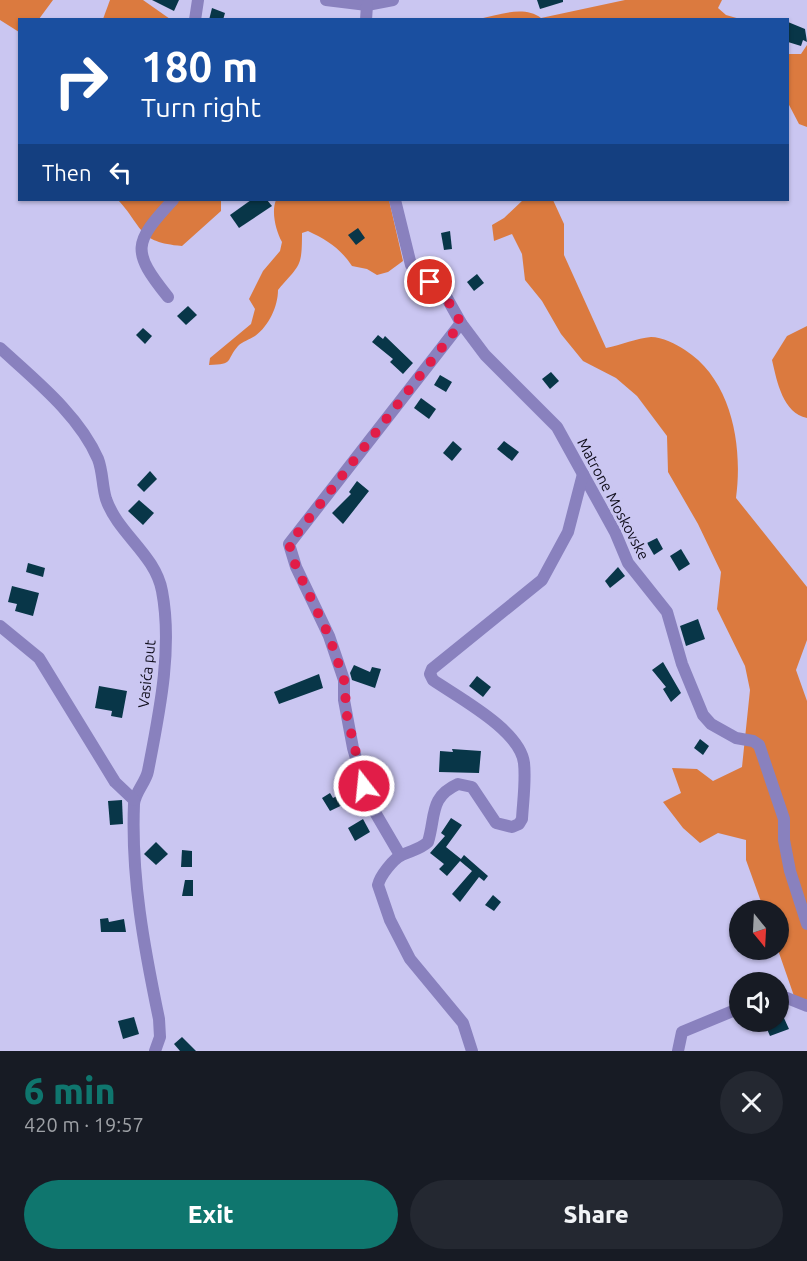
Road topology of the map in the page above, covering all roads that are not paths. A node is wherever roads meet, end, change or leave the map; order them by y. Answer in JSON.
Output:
{"nodes":[{"id":1,"x":198,"y":0,"type":"edge"},
{"id":2,"x":326,"y":0,"type":"edge"},
{"id":3,"x":393,"y":0,"type":"edge"},
{"id":4,"x":367,"y":5,"type":"junction"},
{"id":5,"x":195,"y":18,"type":"edge"},
{"id":6,"x":366,"y":18,"type":"edge"},
{"id":7,"x":172,"y":201,"type":"edge"},
{"id":8,"x":395,"y":201,"type":"edge"},
{"id":9,"x":168,"y":297,"type":"dead end"},
{"id":10,"x":461,"y":323,"type":"junction"},
{"id":11,"x":0,"y":348,"type":"edge"},
{"id":12,"x":583,"y":474,"type":"junction"},
{"id":13,"x":0,"y":626,"type":"edge"},
{"id":14,"x":134,"y":800,"type":"junction"},
{"id":15,"x":400,"y":855,"type":"junction"},
{"id":16,"x":807,"y":924,"type":"edge"},
{"id":17,"x":789,"y":999,"type":"edge"},
{"id":18,"x":807,"y":1006,"type":"edge"},
{"id":19,"x":729,"y":1013,"type":"edge"},
{"id":20,"x":155,"y":1051,"type":"edge"},
{"id":21,"x":472,"y":1051,"type":"edge"},
{"id":22,"x":678,"y":1051,"type":"edge"}],
"edges":[{"from":1,"to":5,"type":"street"},
{"from":2,"to":4,"type":"street"},
{"from":3,"to":4,"type":"street"},
{"from":4,"to":6,"type":"street"},
{"from":7,"to":9,"type":"street"},
{"from":8,"to":10,"type":"street","name":"Matrone Moskovske"},
{"from":10,"to":12,"type":"street","name":"Matrone Moskovske"},
{"from":10,"to":15,"type":"street"},
{"from":11,"to":14,"type":"street","name":"Vasića put"},
{"from":12,"to":15,"type":"street"},
{"from":12,"to":16,"type":"street","name":"Matrone Moskovske"},
{"from":13,"to":14,"type":"street"},
{"from":14,"to":20,"type":"street","name":"Vasića put"},
{"from":15,"to":21,"type":"street"},
{"from":17,"to":18,"type":"street"},
{"from":19,"to":22,"type":"street"}]}
